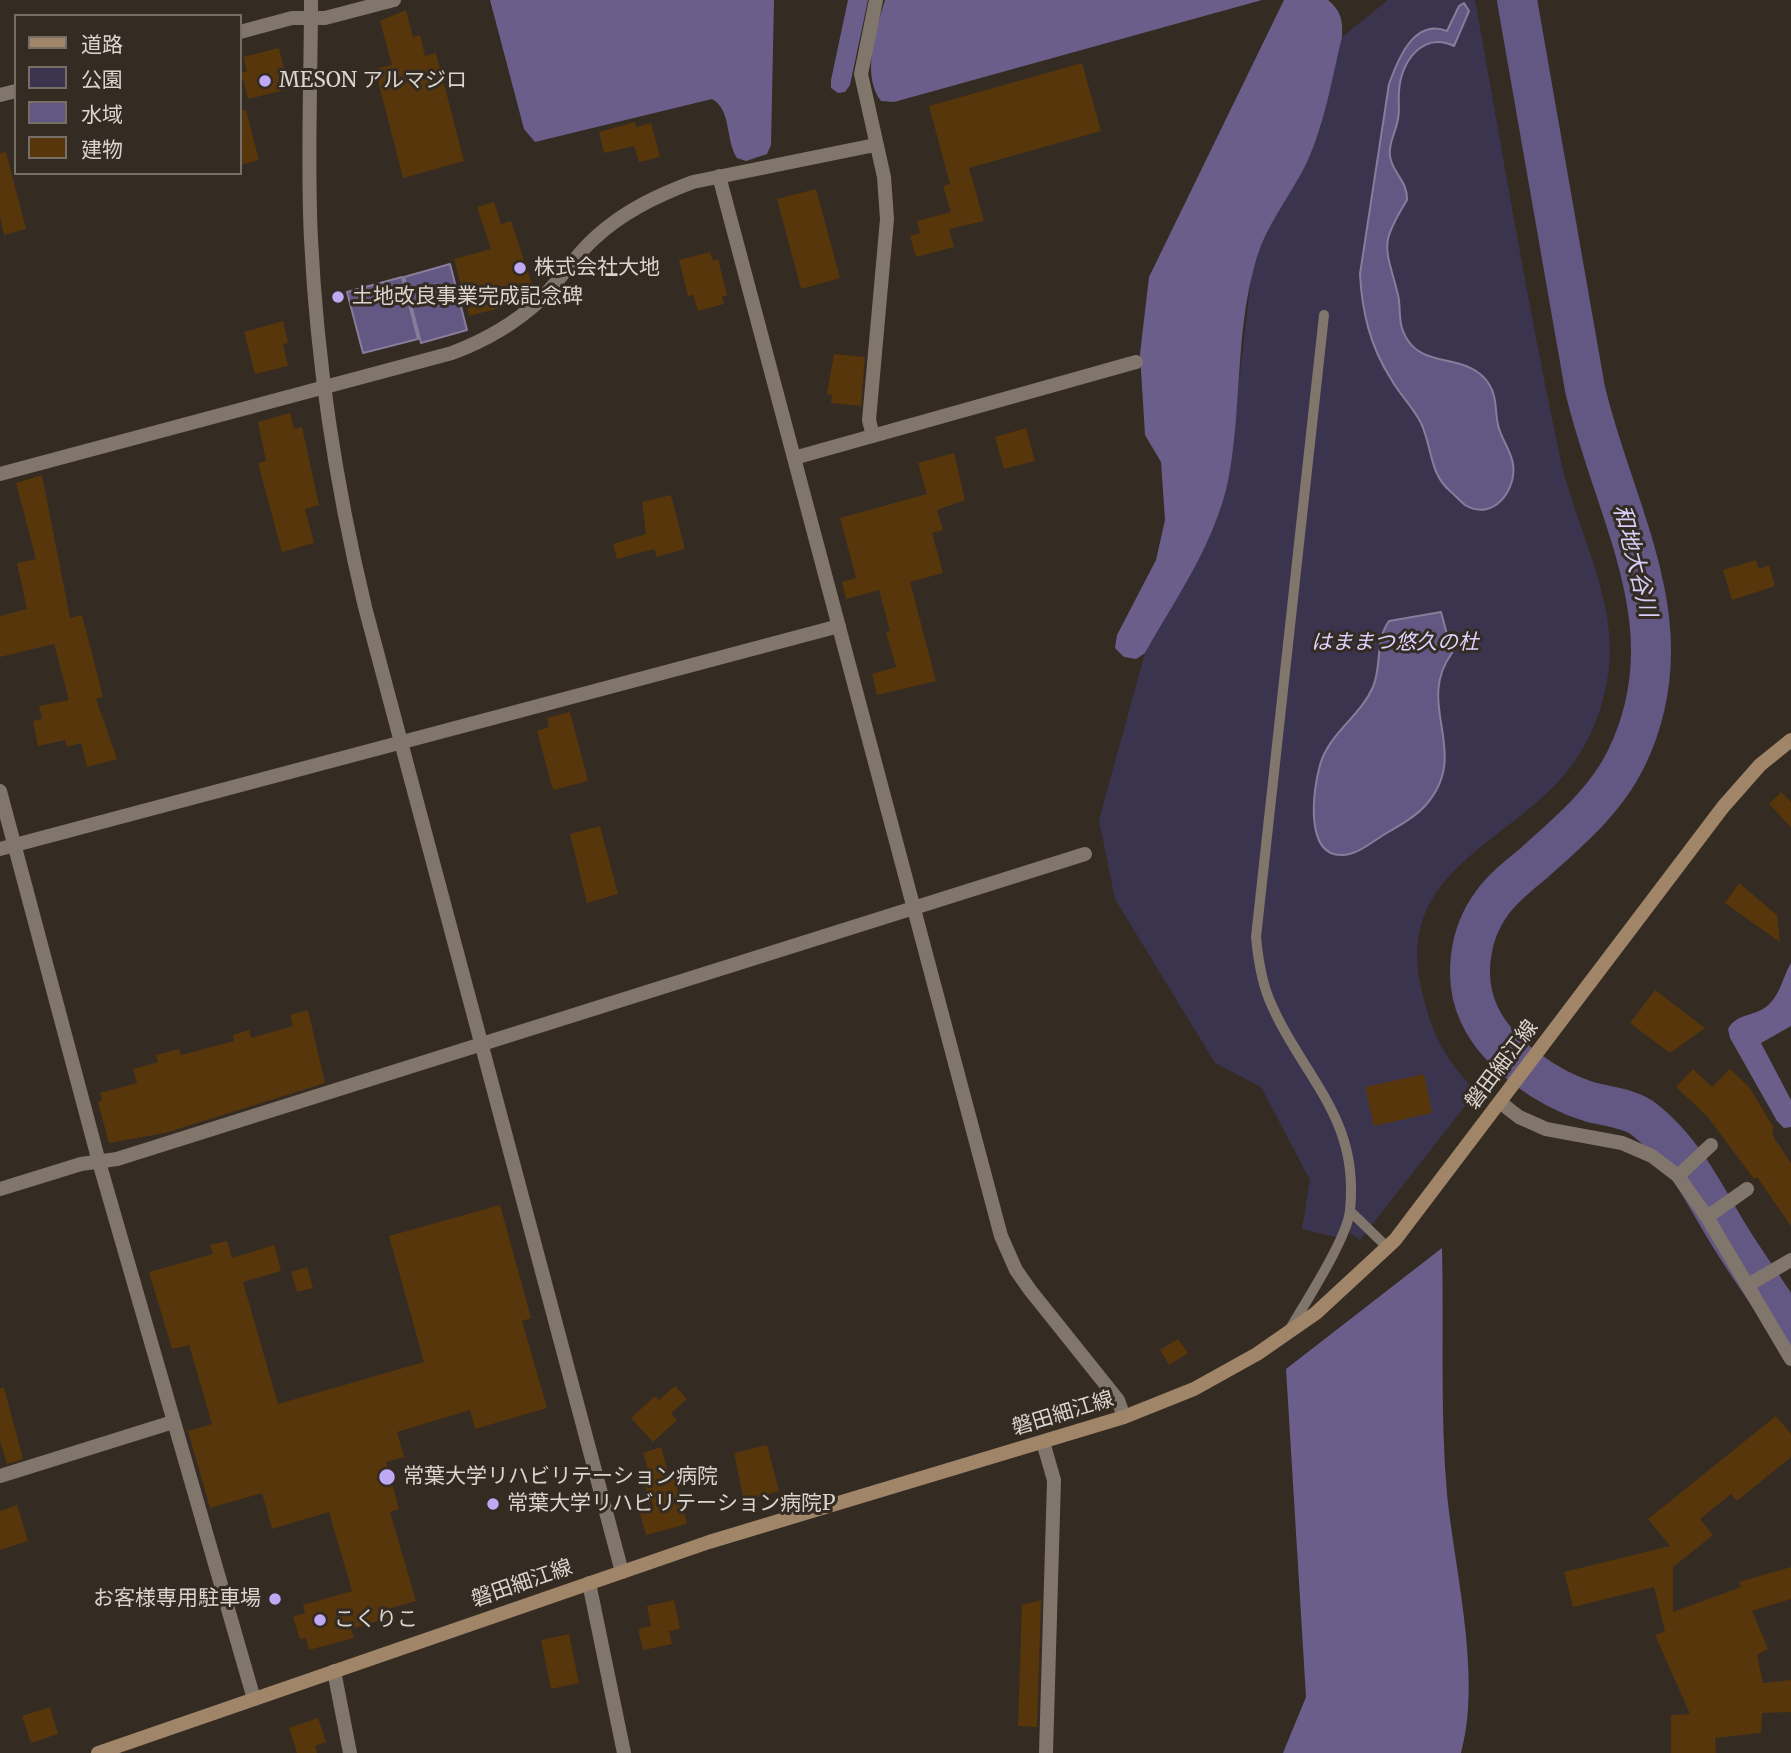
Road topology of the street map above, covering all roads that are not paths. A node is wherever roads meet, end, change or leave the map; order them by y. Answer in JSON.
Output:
{"nodes":[{"id":1,"x":311,"y":0,"type":"edge"},
{"id":2,"x":394,"y":0,"type":"edge"},
{"id":3,"x":876,"y":0,"type":"edge"},
{"id":4,"x":311,"y":18,"type":"junction"},
{"id":5,"x":242,"y":31,"type":"edge"},
{"id":6,"x":875,"y":145,"type":"junction"},
{"id":7,"x":719,"y":176,"type":"junction"},
{"id":8,"x":1324,"y":314,"type":"dead end"},
{"id":9,"x":1136,"y":362,"type":"dead end"},
{"id":10,"x":324,"y":387,"type":"junction"},
{"id":11,"x":873,"y":436,"type":"junction"},
{"id":12,"x":794,"y":458,"type":"junction"},
{"id":13,"x":0,"y":474,"type":"edge"},
{"id":14,"x":839,"y":626,"type":"junction"},
{"id":15,"x":1791,"y":740,"type":"edge"},
{"id":16,"x":401,"y":743,"type":"junction"},
{"id":17,"x":0,"y":791,"type":"edge"},
{"id":18,"x":7,"y":848,"type":"edge"},
{"id":19,"x":1085,"y":854,"type":"dead end"},
{"id":20,"x":914,"y":907,"type":"junction"},
{"id":21,"x":481,"y":1044,"type":"junction"},
{"id":22,"x":1500,"y":1102,"type":"junction"},
{"id":23,"x":1711,"y":1145,"type":"dead end"},
{"id":24,"x":99,"y":1162,"type":"junction"},
{"id":25,"x":1678,"y":1176,"type":"junction"},
{"id":26,"x":0,"y":1189,"type":"edge"},
{"id":27,"x":1747,"y":1189,"type":"dead end"},
{"id":28,"x":1350,"y":1212,"type":"junction"},
{"id":29,"x":1707,"y":1217,"type":"junction"},
{"id":30,"x":1388,"y":1247,"type":"junction"},
{"id":31,"x":1791,"y":1260,"type":"edge"},
{"id":32,"x":1749,"y":1284,"type":"junction"},
{"id":33,"x":1287,"y":1334,"type":"junction"},
{"id":34,"x":1791,"y":1359,"type":"edge"},
{"id":35,"x":1124,"y":1417,"type":"junction"},
{"id":36,"x":173,"y":1422,"type":"junction"},
{"id":37,"x":1043,"y":1442,"type":"junction"},
{"id":38,"x":0,"y":1476,"type":"edge"},
{"id":39,"x":622,"y":1572,"type":"junction"},
{"id":40,"x":589,"y":1583,"type":"junction"},
{"id":41,"x":334,"y":1671,"type":"junction"},
{"id":42,"x":254,"y":1699,"type":"junction"},
{"id":43,"x":98,"y":1753,"type":"edge"},
{"id":44,"x":350,"y":1753,"type":"edge"},
{"id":45,"x":624,"y":1753,"type":"edge"},
{"id":46,"x":1046,"y":1753,"type":"edge"}],
"edges":[{"from":1,"to":4,"type":"street"},
{"from":2,"to":4,"type":"street"},
{"from":3,"to":6,"type":"street"},
{"from":4,"to":5,"type":"street"},
{"from":4,"to":10,"type":"street"},
{"from":6,"to":7,"type":"street"},
{"from":6,"to":11,"type":"street"},
{"from":7,"to":10,"type":"street"},
{"from":7,"to":12,"type":"street"},
{"from":8,"to":28,"type":"lane"},
{"from":9,"to":11,"type":"street"},
{"from":10,"to":13,"type":"street"},
{"from":10,"to":16,"type":"street"},
{"from":11,"to":12,"type":"street"},
{"from":12,"to":14,"type":"street"},
{"from":14,"to":16,"type":"street"},
{"from":14,"to":20,"type":"street"},
{"from":15,"to":22,"type":"main road","name":"磐田細江線"},
{"from":16,"to":18,"type":"street"},
{"from":16,"to":21,"type":"street"},
{"from":17,"to":18,"type":"street"},
{"from":18,"to":24,"type":"street"},
{"from":19,"to":20,"type":"street"},
{"from":20,"to":21,"type":"street"},
{"from":20,"to":35,"type":"street"},
{"from":21,"to":24,"type":"street"},
{"from":21,"to":39,"type":"street"},
{"from":22,"to":25,"type":"street"},
{"from":22,"to":30,"type":"main road","name":"磐田細江線"},
{"from":23,"to":25,"type":"street"},
{"from":24,"to":26,"type":"street"},
{"from":24,"to":36,"type":"street"},
{"from":25,"to":29,"type":"street"},
{"from":27,"to":29,"type":"street"},
{"from":28,"to":30,"type":"lane"},
{"from":28,"to":33,"type":"lane"},
{"from":29,"to":32,"type":"street"},
{"from":30,"to":33,"type":"main road","name":"磐田細江線"},
{"from":31,"to":32,"type":"street"},
{"from":32,"to":34,"type":"street"},
{"from":33,"to":35,"type":"main road","name":"磐田細江線"},
{"from":35,"to":37,"type":"main road","name":"磐田細江線"},
{"from":36,"to":38,"type":"street"},
{"from":36,"to":42,"type":"street"},
{"from":37,"to":39,"type":"main road","name":"磐田細江線"},
{"from":37,"to":46,"type":"street"},
{"from":39,"to":40,"type":"main road","name":"磐田細江線"},
{"from":40,"to":41,"type":"main road","name":"磐田細江線"},
{"from":40,"to":45,"type":"street"},
{"from":41,"to":42,"type":"main road","name":"磐田細江線"},
{"from":41,"to":44,"type":"street"},
{"from":42,"to":43,"type":"main road","name":"磐田細江線"}]}
